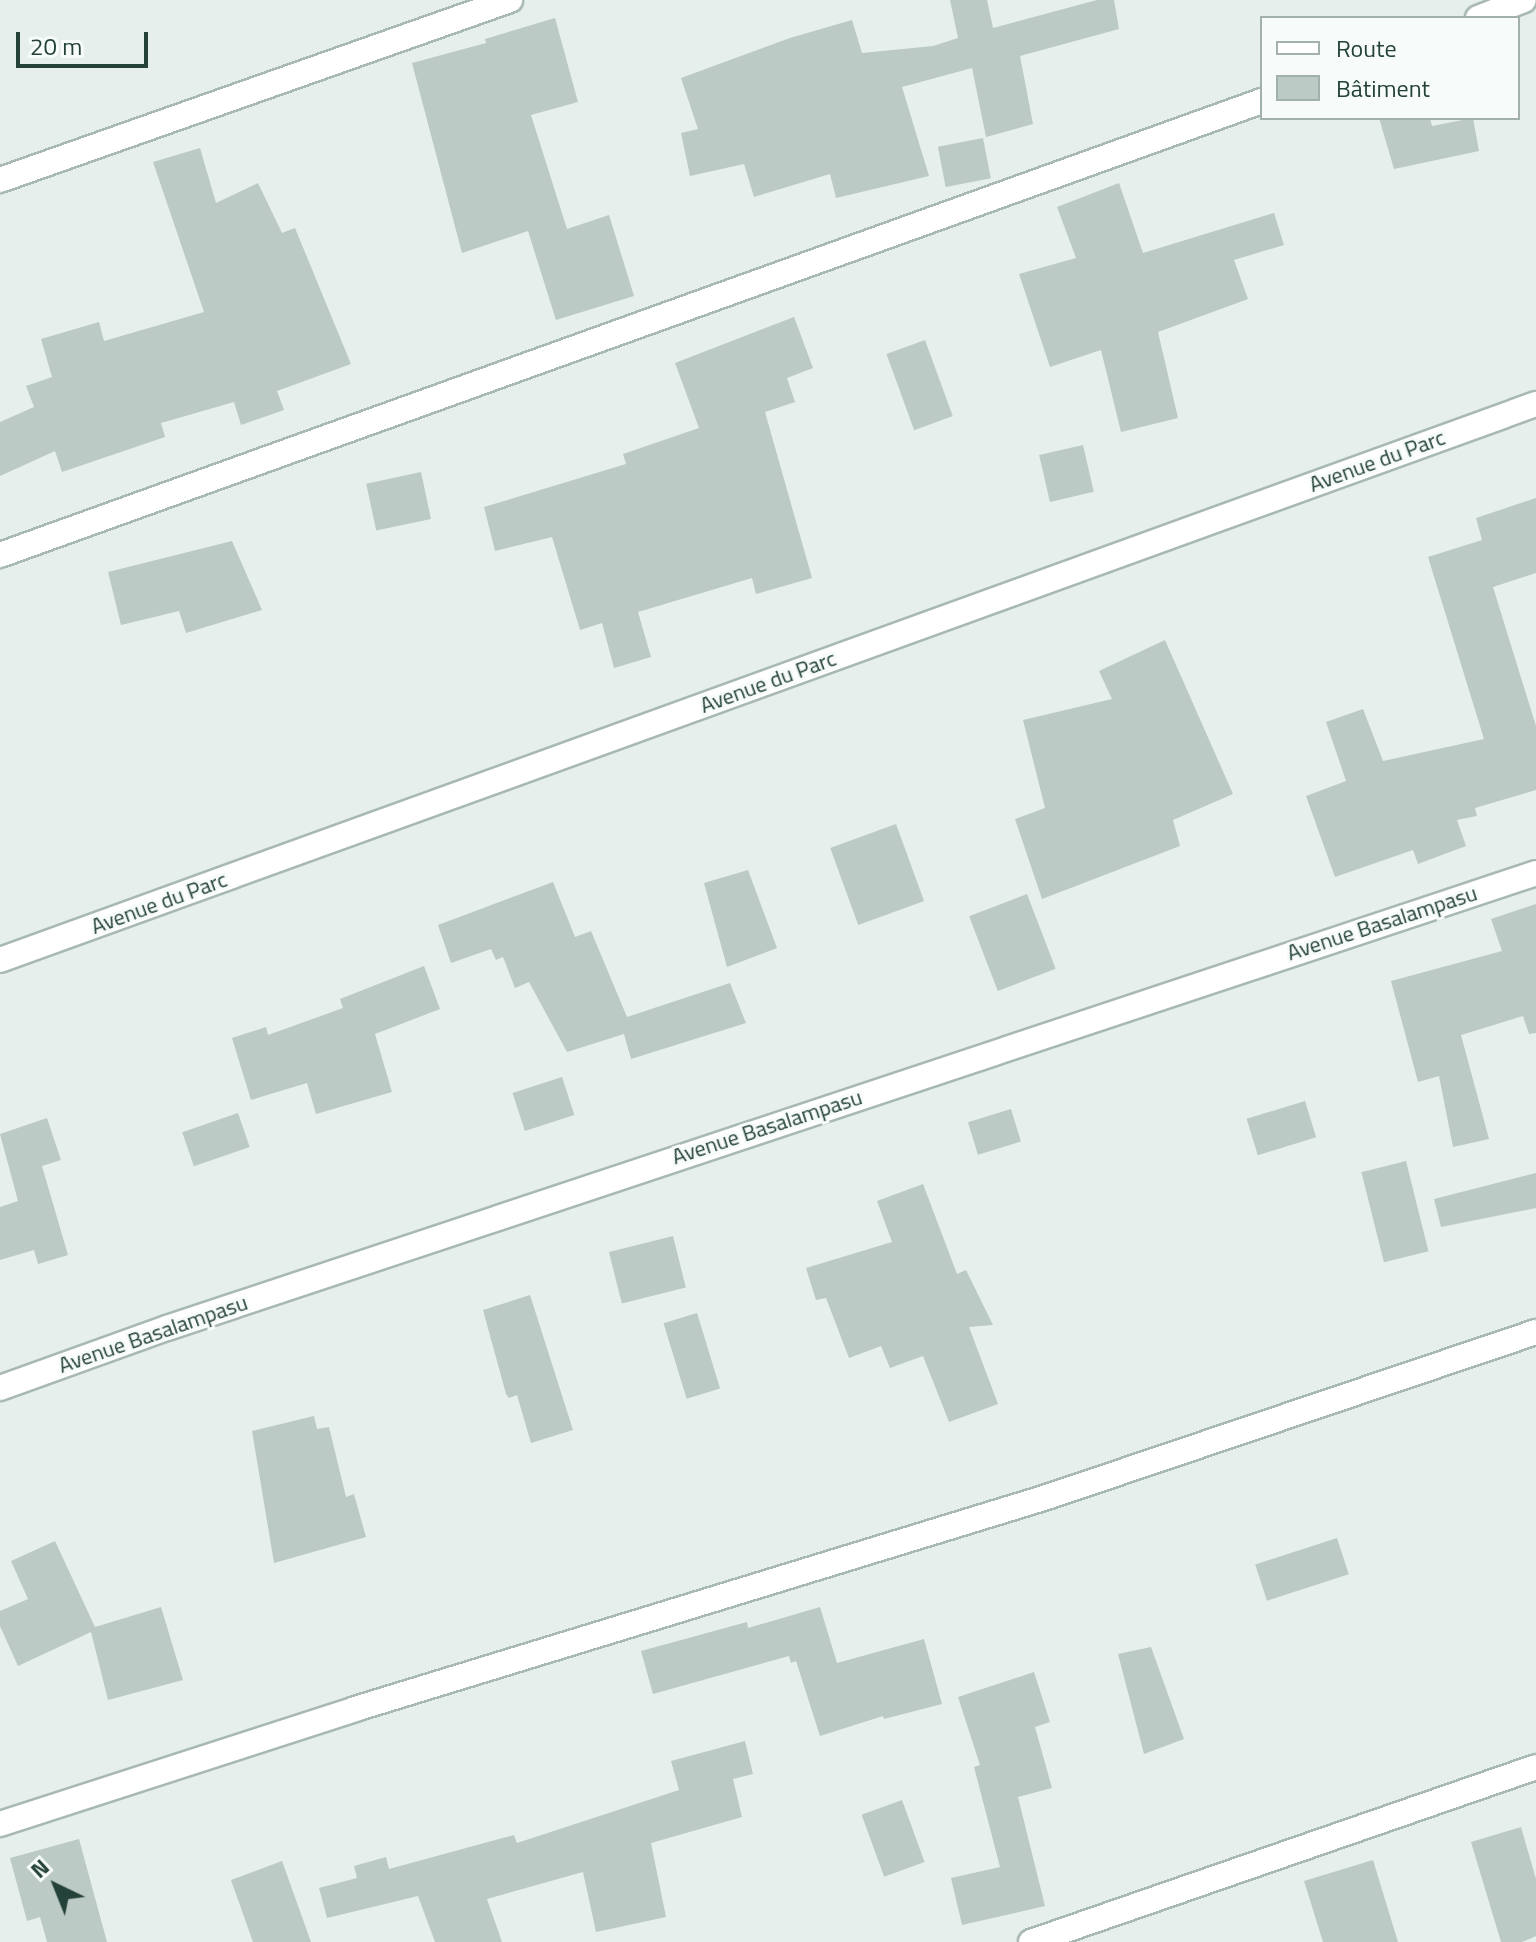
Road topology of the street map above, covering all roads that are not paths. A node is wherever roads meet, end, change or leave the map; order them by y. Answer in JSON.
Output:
{"nodes":[{"id":1,"x":510,"y":0,"type":"edge"},
{"id":2,"x":1524,"y":0,"type":"edge"},
{"id":3,"x":1483,"y":16,"type":"edge"},
{"id":4,"x":1260,"y":102,"type":"edge"},
{"id":5,"x":0,"y":180,"type":"edge"},
{"id":6,"x":1536,"y":404,"type":"edge"},
{"id":7,"x":0,"y":555,"type":"edge"},
{"id":8,"x":1536,"y":873,"type":"edge"},
{"id":9,"x":0,"y":960,"type":"edge"},
{"id":10,"x":1536,"y":1332,"type":"edge"},
{"id":11,"x":0,"y":1388,"type":"edge"},
{"id":12,"x":1536,"y":1767,"type":"edge"},
{"id":13,"x":0,"y":1824,"type":"edge"},
{"id":14,"x":1031,"y":1942,"type":"edge"}],
"edges":[{"from":1,"to":5,"type":"street"},
{"from":2,"to":3,"type":"street"},
{"from":4,"to":7,"type":"street"},
{"from":6,"to":9,"type":"street","name":"Avenue du Parc"},
{"from":8,"to":11,"type":"street","name":"Avenue Basalampasu"},
{"from":10,"to":13,"type":"street"},
{"from":12,"to":14,"type":"street"}]}
